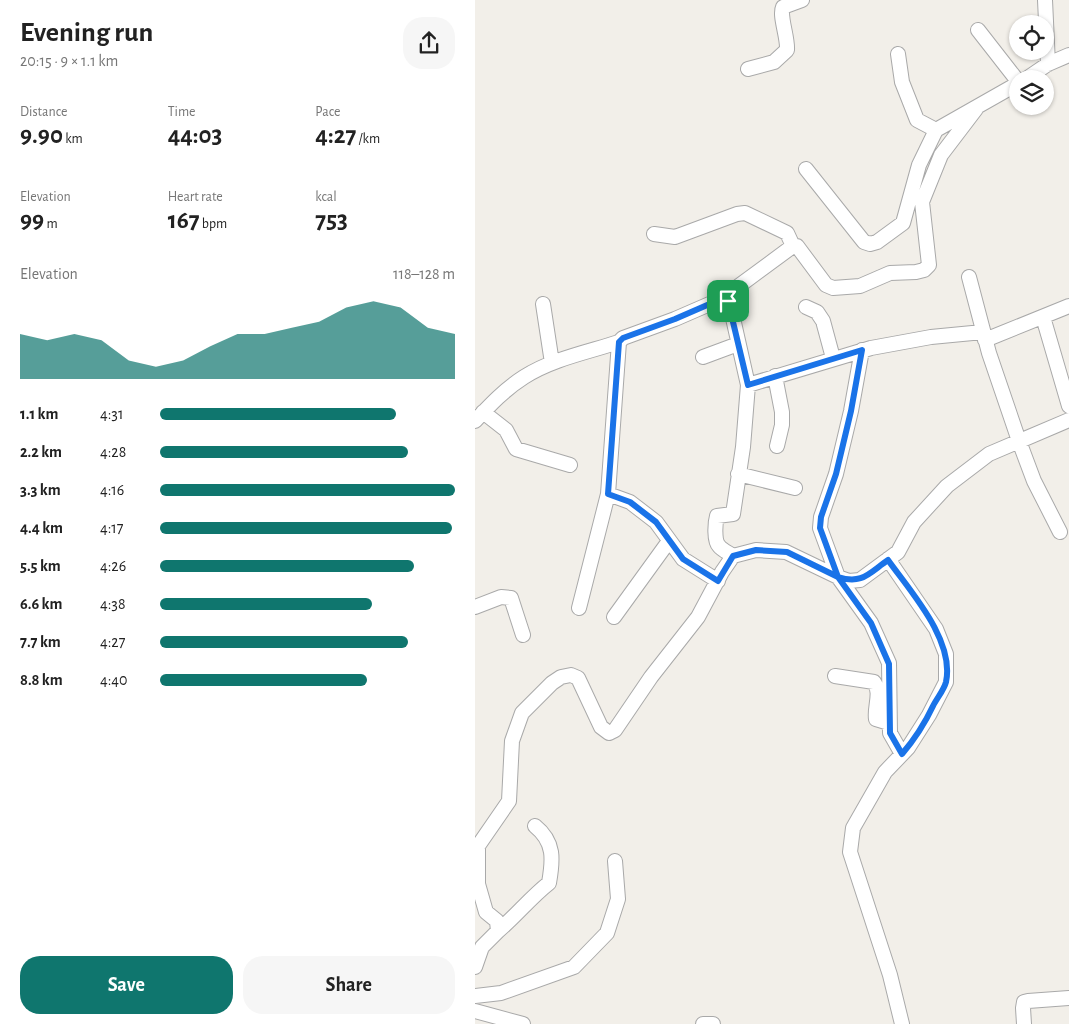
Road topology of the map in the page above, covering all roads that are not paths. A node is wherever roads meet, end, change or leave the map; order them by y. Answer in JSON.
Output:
{"nodes":[{"id":1,"x":802,"y":0,"type":"edge"},
{"id":2,"x":1045,"y":0,"type":"edge"},
{"id":3,"x":978,"y":30,"type":"dead end"},
{"id":4,"x":898,"y":54,"type":"dead end"},
{"id":5,"x":1069,"y":55,"type":"edge"},
{"id":6,"x":1048,"y":64,"type":"junction"},
{"id":7,"x":748,"y":69,"type":"dead end"},
{"id":8,"x":1009,"y":70,"type":"edge"},
{"id":9,"x":1039,"y":70,"type":"edge"},
{"id":10,"x":1009,"y":89,"type":"edge"},
{"id":11,"x":976,"y":109,"type":"junction"},
{"id":12,"x":937,"y":130,"type":"junction"},
{"id":13,"x":806,"y":169,"type":"dead end"},
{"id":14,"x":654,"y":234,"type":"dead end"},
{"id":15,"x":793,"y":246,"type":"junction"},
{"id":16,"x":969,"y":277,"type":"dead end"},
{"id":17,"x":728,"y":296,"type":"junction"},
{"id":18,"x":543,"y":304,"type":"dead end"},
{"id":19,"x":1069,"y":306,"type":"edge"},
{"id":20,"x":806,"y":307,"type":"dead end"},
{"id":21,"x":1043,"y":317,"type":"junction"},
{"id":22,"x":984,"y":336,"type":"junction"},
{"id":23,"x":619,"y":342,"type":"junction"},
{"id":24,"x":738,"y":344,"type":"junction"},
{"id":25,"x":862,"y":350,"type":"junction"},
{"id":26,"x":703,"y":357,"type":"dead end"},
{"id":27,"x":833,"y":358,"type":"junction"},
{"id":28,"x":552,"y":363,"type":"junction"},
{"id":29,"x":775,"y":376,"type":"junction"},
{"id":30,"x":748,"y":385,"type":"junction"},
{"id":31,"x":1069,"y":406,"type":"edge"},
{"id":32,"x":479,"y":416,"type":"edge"},
{"id":33,"x":1069,"y":420,"type":"edge"},
{"id":34,"x":1019,"y":441,"type":"junction"},
{"id":35,"x":777,"y":446,"type":"dead end"},
{"id":36,"x":569,"y":465,"type":"dead end"},
{"id":37,"x":738,"y":474,"type":"junction"},
{"id":38,"x":795,"y":488,"type":"dead end"},
{"id":39,"x":608,"y":494,"type":"junction"},
{"id":40,"x":1060,"y":532,"type":"dead end"},
{"id":41,"x":669,"y":541,"type":"junction"},
{"id":42,"x":733,"y":556,"type":"junction"},
{"id":43,"x":888,"y":560,"type":"junction"},
{"id":44,"x":838,"y":577,"type":"junction"},
{"id":45,"x":718,"y":581,"type":"junction"},
{"id":46,"x":475,"y":607,"type":"edge"},
{"id":47,"x":579,"y":608,"type":"dead end"},
{"id":48,"x":614,"y":617,"type":"dead end"},
{"id":49,"x":523,"y":635,"type":"dead end"},
{"id":50,"x":835,"y":676,"type":"dead end"},
{"id":51,"x":889,"y":723,"type":"junction"},
{"id":52,"x":902,"y":754,"type":"junction"},
{"id":53,"x":535,"y":826,"type":"dead end"},
{"id":54,"x":615,"y":861,"type":"dead end"},
{"id":55,"x":498,"y":932,"type":"junction"},
{"id":56,"x":475,"y":967,"type":"edge"},
{"id":57,"x":475,"y":996,"type":"edge"},
{"id":58,"x":1069,"y":998,"type":"edge"},
{"id":59,"x":475,"y":1011,"type":"edge"},
{"id":60,"x":523,"y":1024,"type":"edge"},
{"id":61,"x":703,"y":1024,"type":"edge"},
{"id":62,"x":713,"y":1024,"type":"edge"},
{"id":63,"x":902,"y":1024,"type":"edge"},
{"id":64,"x":1024,"y":1024,"type":"edge"}],
"edges":[{"from":1,"to":7,"type":"street"},
{"from":2,"to":6,"type":"street"},
{"from":3,"to":8,"type":"street"},
{"from":4,"to":12,"type":"street"},
{"from":5,"to":6,"type":"street"},
{"from":6,"to":9,"type":"street"},
{"from":10,"to":11,"type":"street"},
{"from":11,"to":12,"type":"street"},
{"from":11,"to":15,"type":"street"},
{"from":12,"to":13,"type":"street"},
{"from":14,"to":15,"type":"street"},
{"from":15,"to":17,"type":"street"},
{"from":16,"to":22,"type":"street"},
{"from":17,"to":23,"type":"street"},
{"from":17,"to":24,"type":"street"},
{"from":18,"to":28,"type":"street"},
{"from":19,"to":21,"type":"street"},
{"from":20,"to":27,"type":"street"},
{"from":21,"to":22,"type":"street"},
{"from":21,"to":31,"type":"street"},
{"from":22,"to":25,"type":"street"},
{"from":22,"to":34,"type":"street"},
{"from":23,"to":28,"type":"street"},
{"from":23,"to":39,"type":"street"},
{"from":24,"to":26,"type":"street"},
{"from":24,"to":30,"type":"street"},
{"from":25,"to":27,"type":"street"},
{"from":25,"to":44,"type":"street"},
{"from":27,"to":29,"type":"street"},
{"from":28,"to":32,"type":"street"},
{"from":29,"to":30,"type":"street"},
{"from":29,"to":35,"type":"street"},
{"from":30,"to":37,"type":"street"},
{"from":32,"to":36,"type":"street"},
{"from":33,"to":34,"type":"street"},
{"from":34,"to":40,"type":"street"},
{"from":34,"to":43,"type":"street"},
{"from":37,"to":38,"type":"street"},
{"from":37,"to":42,"type":"street"},
{"from":39,"to":41,"type":"street"},
{"from":39,"to":47,"type":"street"},
{"from":41,"to":45,"type":"street"},
{"from":41,"to":48,"type":"street"},
{"from":42,"to":44,"type":"street"},
{"from":42,"to":45,"type":"street"},
{"from":43,"to":44,"type":"street"},
{"from":43,"to":52,"type":"street"},
{"from":44,"to":51,"type":"street"},
{"from":45,"to":55,"type":"street"},
{"from":46,"to":49,"type":"street"},
{"from":50,"to":51,"type":"street"},
{"from":51,"to":52,"type":"street"},
{"from":52,"to":63,"type":"street"},
{"from":53,"to":55,"type":"street"},
{"from":54,"to":57,"type":"street"},
{"from":55,"to":56,"type":"street"},
{"from":58,"to":64,"type":"street"},
{"from":59,"to":60,"type":"street"},
{"from":61,"to":62,"type":"street"}]}
